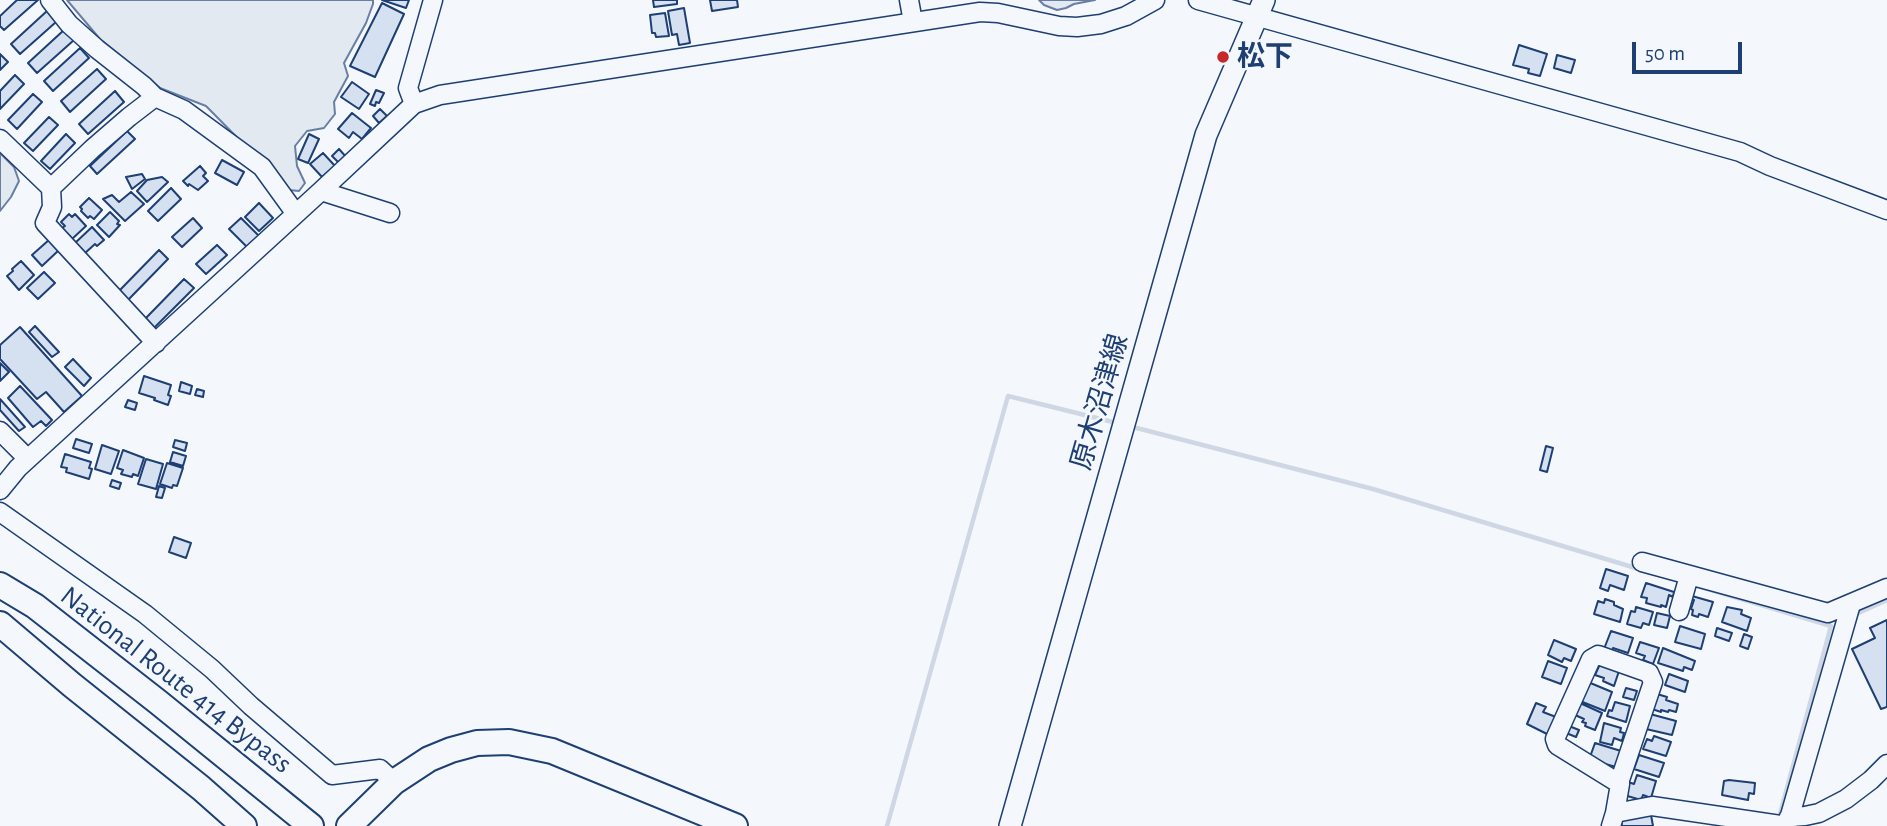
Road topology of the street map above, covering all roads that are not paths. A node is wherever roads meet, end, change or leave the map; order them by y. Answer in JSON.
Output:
{"nodes":[{"id":1,"x":50,"y":0,"type":"edge"},
{"id":2,"x":433,"y":0,"type":"edge"},
{"id":3,"x":909,"y":0,"type":"edge"},
{"id":4,"x":1013,"y":0,"type":"edge"},
{"id":5,"x":1155,"y":0,"type":"edge"},
{"id":6,"x":1198,"y":0,"type":"edge"},
{"id":7,"x":1260,"y":9,"type":"edge"},
{"id":8,"x":1025,"y":19,"type":"junction"},
{"id":9,"x":913,"y":22,"type":"junction"},
{"id":10,"x":155,"y":97,"type":"junction"},
{"id":11,"x":414,"y":104,"type":"junction"},
{"id":12,"x":0,"y":139,"type":"edge"},
{"id":13,"x":51,"y":188,"type":"junction"},
{"id":14,"x":321,"y":191,"type":"junction"},
{"id":15,"x":1887,"y":210,"type":"edge"},
{"id":16,"x":390,"y":213,"type":"dead end"},
{"id":17,"x":296,"y":214,"type":"junction"},
{"id":18,"x":156,"y":343,"type":"junction"},
{"id":19,"x":0,"y":431,"type":"edge"},
{"id":20,"x":29,"y":459,"type":"junction"},
{"id":21,"x":0,"y":490,"type":"edge"},
{"id":22,"x":0,"y":512,"type":"edge"},
{"id":23,"x":1642,"y":562,"type":"dead end"},
{"id":24,"x":1689,"y":576,"type":"junction"},
{"id":25,"x":0,"y":585,"type":"edge"},
{"id":26,"x":1887,"y":588,"type":"edge"},
{"id":27,"x":1851,"y":604,"type":"junction"},
{"id":28,"x":1678,"y":611,"type":"dead end"},
{"id":29,"x":0,"y":624,"type":"edge"},
{"id":30,"x":1887,"y":764,"type":"edge"},
{"id":31,"x":394,"y":782,"type":"junction"},
{"id":32,"x":1620,"y":784,"type":"junction"},
{"id":33,"x":1613,"y":820,"type":"edge"},
{"id":34,"x":1788,"y":823,"type":"edge"},
{"id":35,"x":244,"y":826,"type":"edge"},
{"id":36,"x":311,"y":826,"type":"edge"},
{"id":37,"x":349,"y":826,"type":"edge"},
{"id":38,"x":734,"y":826,"type":"edge"},
{"id":39,"x":1010,"y":826,"type":"edge"}],
"edges":[{"from":1,"to":10,"type":"street"},
{"from":2,"to":11,"type":"street"},
{"from":3,"to":9,"type":"street"},
{"from":4,"to":8,"type":"street"},
{"from":5,"to":8,"type":"street"},
{"from":6,"to":7,"type":"street"},
{"from":7,"to":15,"type":"street"},
{"from":7,"to":39,"type":"main road","name":"原木沼津線"},
{"from":8,"to":9,"type":"street"},
{"from":9,"to":11,"type":"street"},
{"from":10,"to":13,"type":"street"},
{"from":10,"to":17,"type":"street"},
{"from":11,"to":14,"type":"street"},
{"from":12,"to":13,"type":"street"},
{"from":13,"to":18,"type":"street"},
{"from":14,"to":16,"type":"street"},
{"from":14,"to":17,"type":"street"},
{"from":17,"to":18,"type":"street"},
{"from":18,"to":20,"type":"street"},
{"from":19,"to":20,"type":"street"},
{"from":20,"to":21,"type":"street"},
{"from":22,"to":31,"type":"street"},
{"from":23,"to":24,"type":"street"},
{"from":24,"to":27,"type":"street"},
{"from":24,"to":28,"type":"street"},
{"from":25,"to":36,"type":"highway","name":"National Route 414 Bypass"},
{"from":26,"to":27,"type":"street"},
{"from":27,"to":34,"type":"street"},
{"from":29,"to":35,"type":"highway"},
{"from":30,"to":34,"type":"street"},
{"from":31,"to":37,"type":"highway"},
{"from":31,"to":38,"type":"highway"},
{"from":32,"to":32,"type":"street"},
{"from":32,"to":33,"type":"street"},
{"from":33,"to":34,"type":"street"}]}
